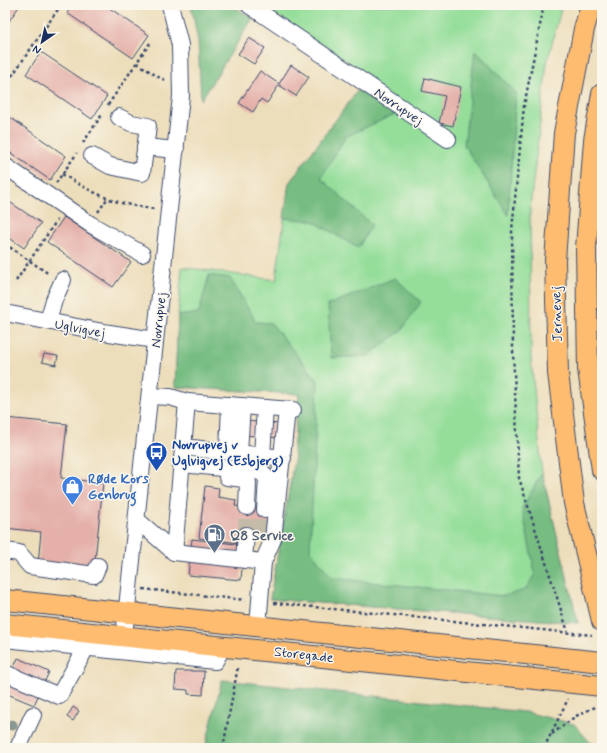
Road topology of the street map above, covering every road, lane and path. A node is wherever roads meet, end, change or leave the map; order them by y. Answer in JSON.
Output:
{"nodes":[{"id":1,"x":61,"y":5,"type":"edge"},
{"id":2,"x":170,"y":5,"type":"edge"},
{"id":3,"x":249,"y":5,"type":"edge"},
{"id":4,"x":544,"y":5,"type":"edge"},
{"id":5,"x":590,"y":5,"type":"edge"},
{"id":6,"x":150,"y":43,"type":"dead end"},
{"id":7,"x":137,"y":63,"type":"junction"},
{"id":8,"x":181,"y":84,"type":"junction"},
{"id":9,"x":5,"y":86,"type":"edge"},
{"id":10,"x":602,"y":94,"type":"edge"},
{"id":11,"x":119,"y":117,"type":"dead end"},
{"id":12,"x":448,"y":139,"type":"dead end"},
{"id":13,"x":145,"y":147,"type":"junction"},
{"id":14,"x":176,"y":150,"type":"junction"},
{"id":15,"x":92,"y":156,"type":"dead end"},
{"id":16,"x":5,"y":166,"type":"edge"},
{"id":17,"x":62,"y":174,"type":"junction"},
{"id":18,"x":48,"y":195,"type":"junction"},
{"id":19,"x":66,"y":207,"type":"junction"},
{"id":20,"x":170,"y":211,"type":"junction"},
{"id":21,"x":5,"y":244,"type":"edge"},
{"id":22,"x":142,"y":254,"type":"dead end"},
{"id":23,"x":30,"y":260,"type":"junction"},
{"id":24,"x":63,"y":280,"type":"joint"},
{"id":25,"x":16,"y":281,"type":"dead end"},
{"id":26,"x":5,"y":313,"type":"edge"},
{"id":27,"x":48,"y":322,"type":"junction"},
{"id":28,"x":155,"y":340,"type":"junction"},
{"id":29,"x":150,"y":396,"type":"junction"},
{"id":30,"x":187,"y":402,"type":"junction"},
{"id":31,"x":264,"y":408,"type":"junction"},
{"id":32,"x":183,"y":447,"type":"junction"},
{"id":33,"x":256,"y":455,"type":"junction"},
{"id":34,"x":182,"y":468,"type":"junction"},
{"id":35,"x":602,"y":470,"type":"edge"},
{"id":36,"x":247,"y":508,"type":"tunnel mouth"},
{"id":37,"x":265,"y":510,"type":"tunnel mouth"},
{"id":38,"x":137,"y":520,"type":"junction"},
{"id":39,"x":253,"y":536,"type":"tunnel mouth"},
{"id":40,"x":5,"y":551,"type":"edge"},
{"id":41,"x":174,"y":552,"type":"junction"},
{"id":42,"x":255,"y":561,"type":"junction"},
{"id":43,"x":98,"y":566,"type":"dead end"},
{"id":44,"x":129,"y":588,"type":"junction"},
{"id":45,"x":5,"y":600,"type":"edge"},
{"id":46,"x":260,"y":602,"type":"junction"},
{"id":47,"x":126,"y":612,"type":"junction"},
{"id":48,"x":5,"y":624,"type":"edge"},
{"id":49,"x":258,"y":626,"type":"junction"},
{"id":50,"x":599,"y":628,"type":"edge"},
{"id":51,"x":568,"y":632,"type":"junction"},
{"id":52,"x":124,"y":636,"type":"junction"},
{"id":53,"x":5,"y":639,"type":"edge"},
{"id":54,"x":224,"y":645,"type":"junction"},
{"id":55,"x":86,"y":648,"type":"junction"},
{"id":56,"x":239,"y":661,"type":"dead end"},
{"id":57,"x":602,"y":662,"type":"edge"},
{"id":58,"x":5,"y":674,"type":"edge"},
{"id":59,"x":602,"y":686,"type":"edge"},
{"id":60,"x":568,"y":699,"type":"dead end"},
{"id":61,"x":602,"y":704,"type":"edge"},
{"id":62,"x":32,"y":715,"type":"dead end"},
{"id":63,"x":552,"y":734,"type":"junction"},
{"id":64,"x":18,"y":748,"type":"edge"},
{"id":65,"x":223,"y":748,"type":"edge"},
{"id":66,"x":544,"y":748,"type":"edge"}],
"edges":[{"from":1,"to":9,"type":"path"},
{"from":2,"to":8,"type":"street","name":"Novrupvej"},
{"from":3,"to":12,"type":"street","name":"Novrupvej"},
{"from":4,"to":51,"type":"path"},
{"from":5,"to":50,"type":"main road","name":"Jernevej"},
{"from":6,"to":7,"type":"path"},
{"from":7,"to":8,"type":"path"},
{"from":7,"to":17,"type":"path"},
{"from":8,"to":14,"type":"street","name":"Novrupvej"},
{"from":10,"to":35,"type":"main road"},
{"from":11,"to":13,"type":"street"},
{"from":13,"to":14,"type":"street"},
{"from":13,"to":15,"type":"street"},
{"from":14,"to":20,"type":"street","name":"Novrupvej"},
{"from":16,"to":18,"type":"street"},
{"from":17,"to":18,"type":"path"},
{"from":17,"to":20,"type":"path"},
{"from":18,"to":19,"type":"street"},
{"from":19,"to":22,"type":"street"},
{"from":19,"to":23,"type":"path"},
{"from":20,"to":28,"type":"street","name":"Novrupvej"},
{"from":21,"to":23,"type":"path"},
{"from":23,"to":24,"type":"path"},
{"from":23,"to":25,"type":"path"},
{"from":24,"to":27,"type":"street"},
{"from":26,"to":27,"type":"street","name":"Uglvigvej"},
{"from":27,"to":28,"type":"street","name":"Uglvigvej"},
{"from":28,"to":29,"type":"street","name":"Novrupvej"},
{"from":29,"to":30,"type":"street"},
{"from":29,"to":38,"type":"street","name":"Novrupvej"},
{"from":30,"to":31,"type":"street"},
{"from":30,"to":32,"type":"street"},
{"from":31,"to":33,"type":"street"},
{"from":31,"to":33,"type":"street"},
{"from":31,"to":33,"type":"street"},
{"from":32,"to":33,"type":"street"},
{"from":32,"to":34,"type":"street"},
{"from":33,"to":42,"type":"street"},
{"from":34,"to":36,"type":"street"},
{"from":34,"to":37,"type":"street"},
{"from":34,"to":41,"type":"street"},
{"from":38,"to":41,"type":"street"},
{"from":38,"to":44,"type":"street","name":"Novrupvej"},
{"from":39,"to":42,"type":"street"},
{"from":40,"to":43,"type":"street"},
{"from":41,"to":42,"type":"street"},
{"from":42,"to":46,"type":"street"},
{"from":44,"to":46,"type":"path"},
{"from":44,"to":47,"type":"street","name":"Novrupvej"},
{"from":45,"to":47,"type":"main road","name":"Storegade"},
{"from":46,"to":49,"type":"street"},
{"from":46,"to":51,"type":"path"},
{"from":47,"to":49,"type":"main road","name":"Storegade"},
{"from":47,"to":52,"type":"street","name":"Novrupvej"},
{"from":48,"to":52,"type":"main road","name":"Storegade"},
{"from":49,"to":57,"type":"main road","name":"Storegade"},
{"from":50,"to":51,"type":"path"},
{"from":52,"to":54,"type":"main road","name":"Storegade"},
{"from":53,"to":55,"type":"street"},
{"from":54,"to":55,"type":"street"},
{"from":54,"to":59,"type":"main road","name":"Storegade"},
{"from":55,"to":58,"type":"street"},
{"from":56,"to":65,"type":"path"},
{"from":60,"to":63,"type":"path"},
{"from":61,"to":63,"type":"path"},
{"from":62,"to":64,"type":"street"},
{"from":63,"to":66,"type":"path"}]}
